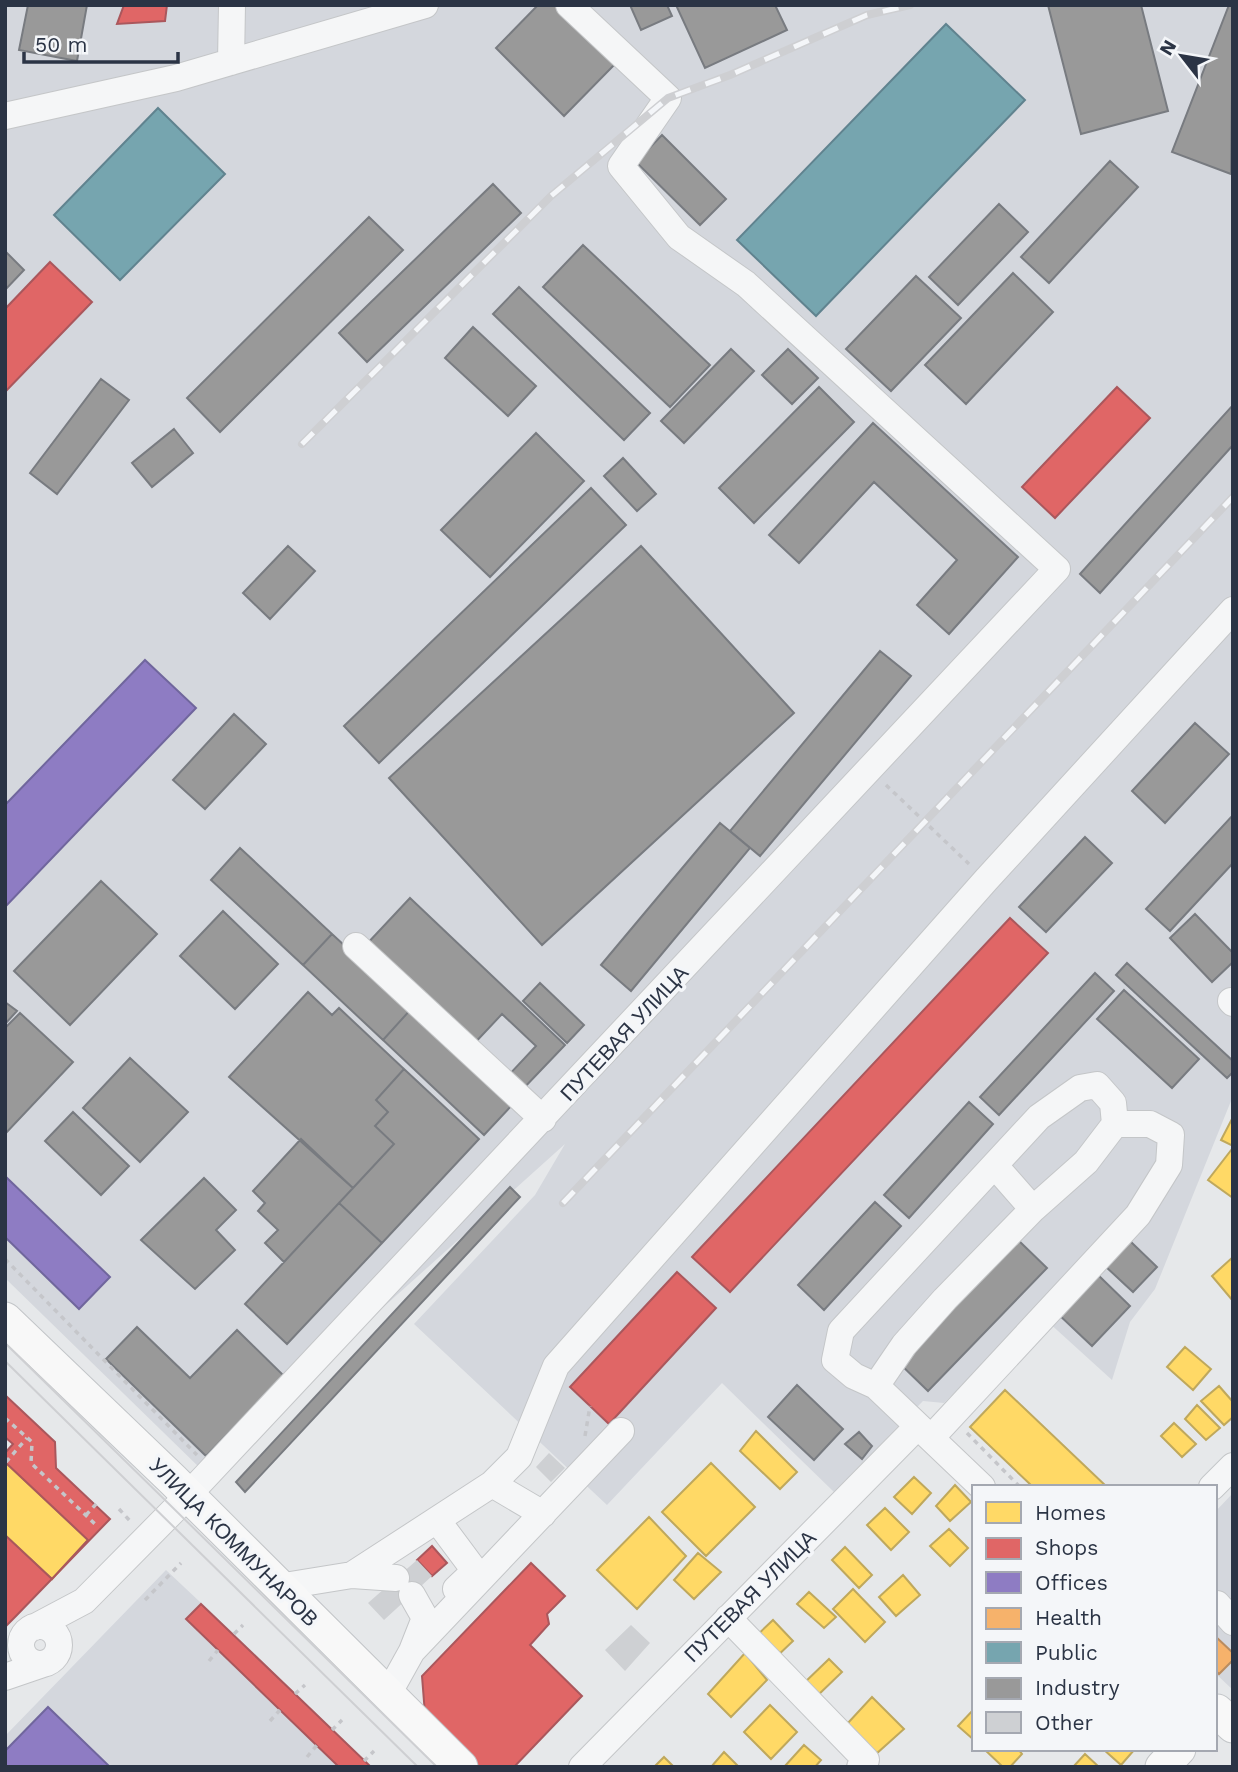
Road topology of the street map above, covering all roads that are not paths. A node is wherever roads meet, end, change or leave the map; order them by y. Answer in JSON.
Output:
{"nodes":[{"id":1,"x":232,"y":5,"type":"edge"},
{"id":2,"x":425,"y":5,"type":"edge"},
{"id":3,"x":569,"y":5,"type":"edge"},
{"id":4,"x":231,"y":62,"type":"junction"},
{"id":5,"x":5,"y":116,"type":"edge"},
{"id":6,"x":1233,"y":610,"type":"edge"},
{"id":7,"x":356,"y":946,"type":"dead end"},
{"id":8,"x":543,"y":1119,"type":"junction"},
{"id":9,"x":1115,"y":1124,"type":"junction"},
{"id":10,"x":996,"y":1167,"type":"junction"},
{"id":11,"x":1033,"y":1209,"type":"junction"},
{"id":12,"x":5,"y":1319,"type":"edge"},
{"id":13,"x":876,"y":1386,"type":"junction"},
{"id":14,"x":621,"y":1430,"type":"dead end"},
{"id":15,"x":924,"y":1432,"type":"junction"},
{"id":16,"x":1233,"y":1466,"type":"edge"},
{"id":17,"x":492,"y":1484,"type":"junction"},
{"id":18,"x":980,"y":1485,"type":"edge"},
{"id":19,"x":1214,"y":1485,"type":"edge"},
{"id":20,"x":188,"y":1495,"type":"junction"},
{"id":21,"x":543,"y":1514,"type":"junction"},
{"id":22,"x":437,"y":1520,"type":"junction"},
{"id":23,"x":352,"y":1575,"type":"junction"},
{"id":24,"x":278,"y":1587,"type":"junction"},
{"id":25,"x":425,"y":1618,"type":"junction"},
{"id":26,"x":728,"y":1618,"type":"junction"},
{"id":27,"x":412,"y":1651,"type":"junction"},
{"id":28,"x":26,"y":1657,"type":"edge"},
{"id":29,"x":387,"y":1696,"type":"junction"},
{"id":30,"x":1177,"y":1751,"type":"edge"},
{"id":31,"x":461,"y":1767,"type":"edge"},
{"id":32,"x":582,"y":1767,"type":"edge"},
{"id":33,"x":860,"y":1767,"type":"edge"},
{"id":34,"x":1162,"y":1767,"type":"edge"}],
"edges":[{"from":1,"to":4,"type":"street"},
{"from":2,"to":4,"type":"street"},
{"from":3,"to":8,"type":"street","name":"ПУТЕВАЯ УЛИЦА"},
{"from":4,"to":5,"type":"street"},
{"from":6,"to":17,"type":"street"},
{"from":7,"to":8,"type":"street"},
{"from":8,"to":20,"type":"street","name":"ПУТЕВАЯ УЛИЦА"},
{"from":9,"to":10,"type":"street"},
{"from":9,"to":11,"type":"street"},
{"from":9,"to":15,"type":"street","name":"ПУТЕВАЯ УЛИЦА"},
{"from":10,"to":11,"type":"street"},
{"from":10,"to":13,"type":"street"},
{"from":11,"to":13,"type":"street"},
{"from":12,"to":20,"type":"main road","name":"УЛИЦА КОММУНАРОВ"},
{"from":13,"to":15,"type":"street"},
{"from":14,"to":21,"type":"street"},
{"from":15,"to":18,"type":"street"},
{"from":15,"to":26,"type":"street","name":"ПУТЕВАЯ УЛИЦА"},
{"from":16,"to":19,"type":"street"},
{"from":17,"to":21,"type":"street"},
{"from":17,"to":22,"type":"street"},
{"from":20,"to":24,"type":"main road","name":"УЛИЦА КОММУНАРОВ"},
{"from":20,"to":28,"type":"street","name":"ПУТЕВАЯ УЛИЦА"},
{"from":21,"to":27,"type":"street"},
{"from":22,"to":23,"type":"street"},
{"from":22,"to":25,"type":"street"},
{"from":23,"to":24,"type":"street"},
{"from":23,"to":25,"type":"street"},
{"from":24,"to":29,"type":"main road","name":"УЛИЦА КОММУНАРОВ"},
{"from":25,"to":27,"type":"street"},
{"from":26,"to":32,"type":"street","name":"ПУТЕВАЯ УЛИЦА"},
{"from":26,"to":33,"type":"street"},
{"from":27,"to":29,"type":"street"},
{"from":29,"to":31,"type":"main road","name":"УЛИЦА КОММУНАРОВ"},
{"from":30,"to":34,"type":"main road"}]}
